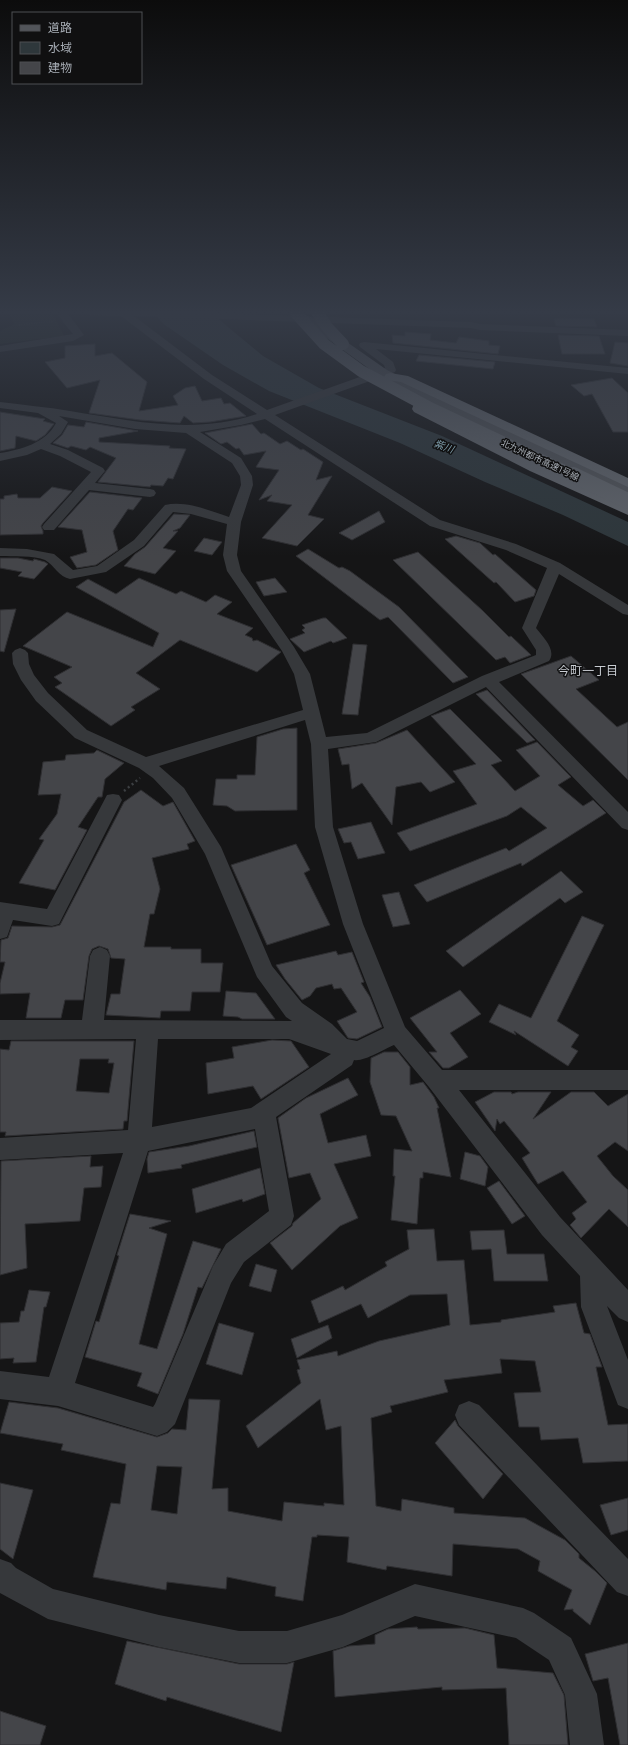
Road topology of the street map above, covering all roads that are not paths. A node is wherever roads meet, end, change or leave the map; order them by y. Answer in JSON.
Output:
{"nodes":[{"id":1,"x":234,"y":393,"type":"edge"},
{"id":2,"x":323,"y":393,"type":"edge"},
{"id":3,"x":404,"y":393,"type":"edge"},
{"id":4,"x":405,"y":393,"type":"edge"},
{"id":5,"x":417,"y":393,"type":"edge"},
{"id":6,"x":419,"y":393,"type":"edge"},
{"id":7,"x":435,"y":393,"type":"edge"},
{"id":8,"x":420,"y":404,"type":"junction"},
{"id":9,"x":0,"y":405,"type":"edge"},
{"id":10,"x":38,"y":410,"type":"junction"},
{"id":11,"x":266,"y":414,"type":"junction"},
{"id":12,"x":188,"y":429,"type":"junction"},
{"id":13,"x":40,"y":445,"type":"junction"},
{"id":14,"x":0,"y":457,"type":"edge"},
{"id":15,"x":628,"y":483,"type":"edge"},
{"id":16,"x":85,"y":486,"type":"junction"},
{"id":17,"x":628,"y":490,"type":"edge"},
{"id":18,"x":150,"y":493,"type":"dead end"},
{"id":19,"x":628,"y":502,"type":"edge"},
{"id":20,"x":628,"y":511,"type":"edge"},
{"id":21,"x":234,"y":522,"type":"junction"},
{"id":22,"x":48,"y":527,"type":"dead end"},
{"id":23,"x":0,"y":552,"type":"edge"},
{"id":24,"x":555,"y":566,"type":"junction"},
{"id":25,"x":628,"y":611,"type":"edge"},
{"id":26,"x":20,"y":653,"type":"dead end"},
{"id":27,"x":488,"y":680,"type":"junction"},
{"id":28,"x":311,"y":713,"type":"junction"},
{"id":29,"x":319,"y":744,"type":"junction"},
{"id":30,"x":148,"y":766,"type":"junction"},
{"id":31,"x":113,"y":800,"type":"road end"},
{"id":32,"x":628,"y":823,"type":"edge"},
{"id":33,"x":3,"y":911,"type":"edge"},
{"id":34,"x":0,"y":931,"type":"edge"},
{"id":35,"x":100,"y":956,"type":"dead end"},
{"id":36,"x":0,"y":1030,"type":"edge"},
{"id":37,"x":92,"y":1030,"type":"junction"},
{"id":38,"x":148,"y":1030,"type":"junction"},
{"id":39,"x":397,"y":1033,"type":"junction"},
{"id":40,"x":341,"y":1048,"type":"junction"},
{"id":41,"x":437,"y":1080,"type":"junction"},
{"id":42,"x":628,"y":1080,"type":"edge"},
{"id":43,"x":264,"y":1112,"type":"junction"},
{"id":44,"x":139,"y":1141,"type":"junction"},
{"id":45,"x":0,"y":1149,"type":"edge"},
{"id":46,"x":593,"y":1272,"type":"junction"},
{"id":47,"x":628,"y":1309,"type":"edge"},
{"id":48,"x":0,"y":1385,"type":"edge"},
{"id":49,"x":58,"y":1392,"type":"junction"},
{"id":50,"x":628,"y":1395,"type":"edge"},
{"id":51,"x":468,"y":1415,"type":"dead end"},
{"id":52,"x":0,"y":1574,"type":"edge"},
{"id":53,"x":628,"y":1581,"type":"edge"},
{"id":54,"x":587,"y":1745,"type":"edge"}],
"edges":[{"from":1,"to":11,"type":"street"},
{"from":2,"to":11,"type":"street"},
{"from":3,"to":19,"type":"highway","name":"北九州都市高速1号線","bridge":true},
{"from":4,"to":8,"type":"main road"},
{"from":5,"to":17,"type":"highway","name":"北九州都市高速1号線"},
{"from":6,"to":17,"type":"main road"},
{"from":7,"to":15,"type":"highway"},
{"from":8,"to":19,"type":"main road"},
{"from":8,"to":20,"type":"highway"},
{"from":9,"to":10,"type":"street"},
{"from":10,"to":12,"type":"street"},
{"from":10,"to":13,"type":"street"},
{"from":11,"to":12,"type":"street"},
{"from":11,"to":24,"type":"street"},
{"from":12,"to":21,"type":"street"},
{"from":13,"to":14,"type":"street"},
{"from":13,"to":16,"type":"street"},
{"from":16,"to":18,"type":"street"},
{"from":16,"to":22,"type":"street"},
{"from":21,"to":23,"type":"street"},
{"from":21,"to":28,"type":"street"},
{"from":24,"to":25,"type":"street"},
{"from":24,"to":27,"type":"street"},
{"from":26,"to":30,"type":"street"},
{"from":27,"to":29,"type":"street"},
{"from":27,"to":32,"type":"street"},
{"from":28,"to":29,"type":"street"},
{"from":28,"to":30,"type":"street"},
{"from":29,"to":39,"type":"street"},
{"from":30,"to":40,"type":"street"},
{"from":31,"to":33,"type":"street"},
{"from":33,"to":34,"type":"street"},
{"from":35,"to":37,"type":"street"},
{"from":36,"to":37,"type":"street"},
{"from":37,"to":38,"type":"street"},
{"from":38,"to":40,"type":"street"},
{"from":38,"to":44,"type":"street"},
{"from":39,"to":40,"type":"street"},
{"from":39,"to":41,"type":"street"},
{"from":40,"to":43,"type":"street"},
{"from":41,"to":42,"type":"street"},
{"from":41,"to":46,"type":"street"},
{"from":43,"to":44,"type":"street"},
{"from":43,"to":49,"type":"street"},
{"from":44,"to":45,"type":"street"},
{"from":44,"to":49,"type":"street"},
{"from":46,"to":47,"type":"street"},
{"from":46,"to":50,"type":"street"},
{"from":48,"to":49,"type":"street"},
{"from":51,"to":53,"type":"street"},
{"from":52,"to":54,"type":"street"}]}
